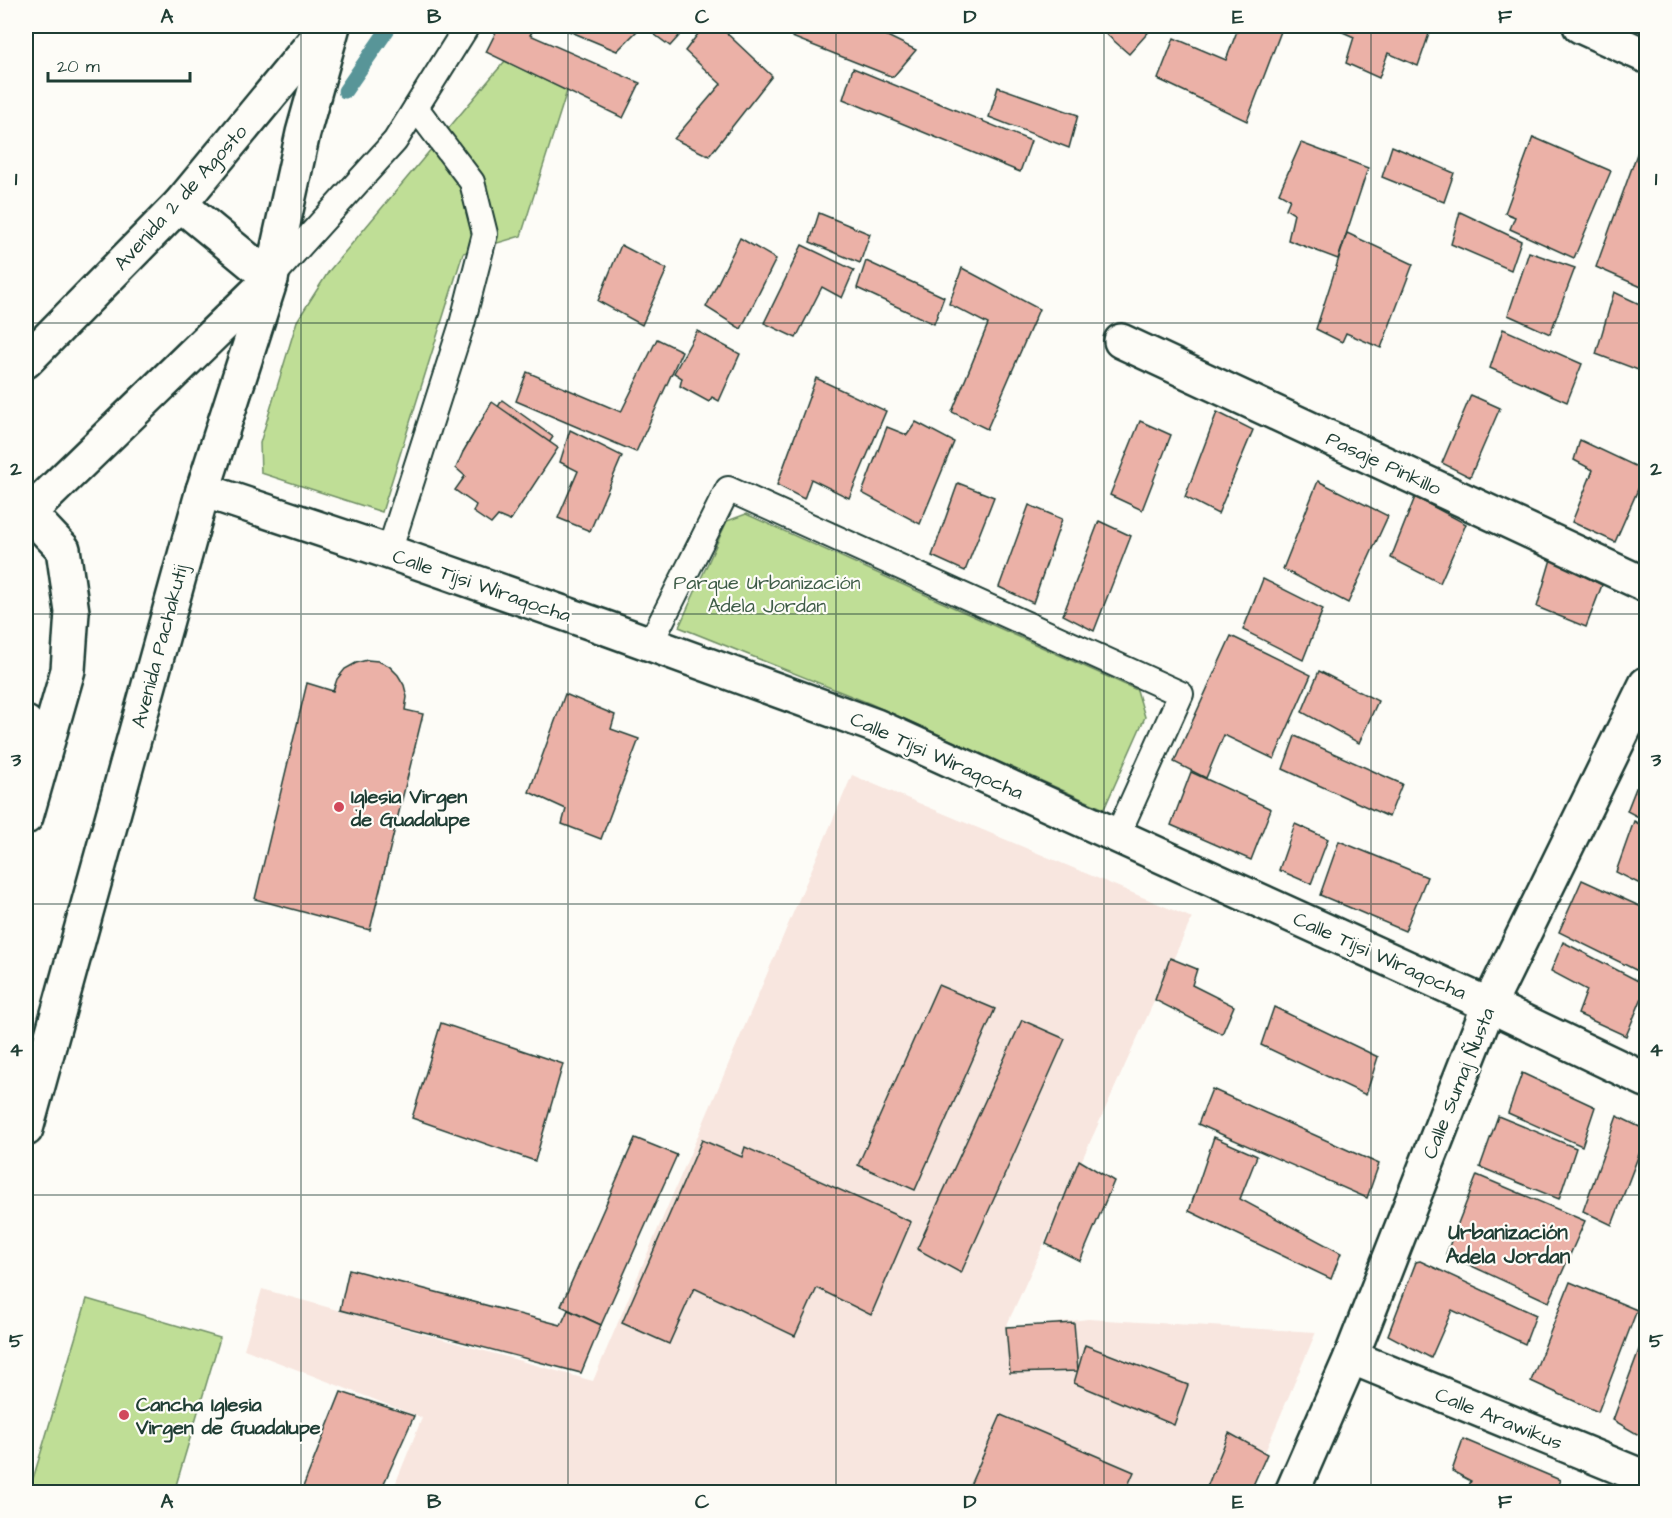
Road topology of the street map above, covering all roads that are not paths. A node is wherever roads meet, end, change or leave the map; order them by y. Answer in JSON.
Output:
{"nodes":[{"id":1,"x":327,"y":26,"type":"edge"},
{"id":2,"x":333,"y":26,"type":"edge"},
{"id":3,"x":467,"y":26,"type":"edge"},
{"id":4,"x":1580,"y":26,"type":"edge"},
{"id":5,"x":1647,"y":56,"type":"edge"},
{"id":6,"x":416,"y":108,"type":"junction"},
{"id":7,"x":180,"y":204,"type":"junction"},
{"id":8,"x":271,"y":279,"type":"junction"},
{"id":9,"x":1121,"y":341,"type":"dead end"},
{"id":10,"x":26,"y":361,"type":"edge"},
{"id":11,"x":203,"y":490,"type":"junction"},
{"id":12,"x":27,"y":513,"type":"edge"},
{"id":13,"x":389,"y":552,"type":"junction"},
{"id":14,"x":1647,"y":585,"type":"edge"},
{"id":15,"x":650,"y":644,"type":"junction"},
{"id":16,"x":1647,"y":684,"type":"edge"},
{"id":17,"x":26,"y":723,"type":"edge"},
{"id":18,"x":42,"y":761,"type":"junction"},
{"id":19,"x":26,"y":817,"type":"edge"},
{"id":20,"x":1117,"y":836,"type":"junction"},
{"id":21,"x":1489,"y":1005,"type":"junction"},
{"id":22,"x":1647,"y":1080,"type":"edge"},
{"id":23,"x":26,"y":1129,"type":"edge"},
{"id":24,"x":1351,"y":1358,"type":"junction"},
{"id":25,"x":1647,"y":1478,"type":"edge"},
{"id":26,"x":1292,"y":1492,"type":"edge"}],
"edges":[{"from":1,"to":7,"type":"street","name":"Avenida 2 de Agosto"},
{"from":2,"to":8,"type":"street"},
{"from":3,"to":6,"type":"lane"},
{"from":4,"to":5,"type":"street"},
{"from":6,"to":8,"type":"lane"},
{"from":6,"to":13,"type":"lane"},
{"from":7,"to":8,"type":"street"},
{"from":7,"to":10,"type":"street","name":"Avenida 2 de Agosto"},
{"from":8,"to":11,"type":"street","name":"Avenida Pachakutij"},
{"from":8,"to":12,"type":"street"},
{"from":9,"to":14,"type":"street","name":"Pasaje Pinkillo"},
{"from":11,"to":13,"type":"street","name":"Calle Tijsi Wiraqocha"},
{"from":11,"to":23,"type":"street","name":"Avenida Pachakutij"},
{"from":12,"to":18,"type":"street"},
{"from":13,"to":15,"type":"street","name":"Calle Tijsi Wiraqocha"},
{"from":15,"to":20,"type":"street","name":"Calle Tijsi Wiraqocha"},
{"from":15,"to":20,"type":"lane"},
{"from":16,"to":21,"type":"street","name":"Calle Sumaj Ñusta"},
{"from":17,"to":18,"type":"street"},
{"from":18,"to":19,"type":"street"},
{"from":20,"to":21,"type":"street","name":"Calle Tijsi Wiraqocha"},
{"from":21,"to":22,"type":"street","name":"Calle Tijsi Wiraqocha"},
{"from":21,"to":24,"type":"street","name":"Calle Sumaj Ñusta"},
{"from":24,"to":25,"type":"street","name":"Calle Arawikus"},
{"from":24,"to":26,"type":"street","name":"Calle Sumaj Ñusta"}]}
